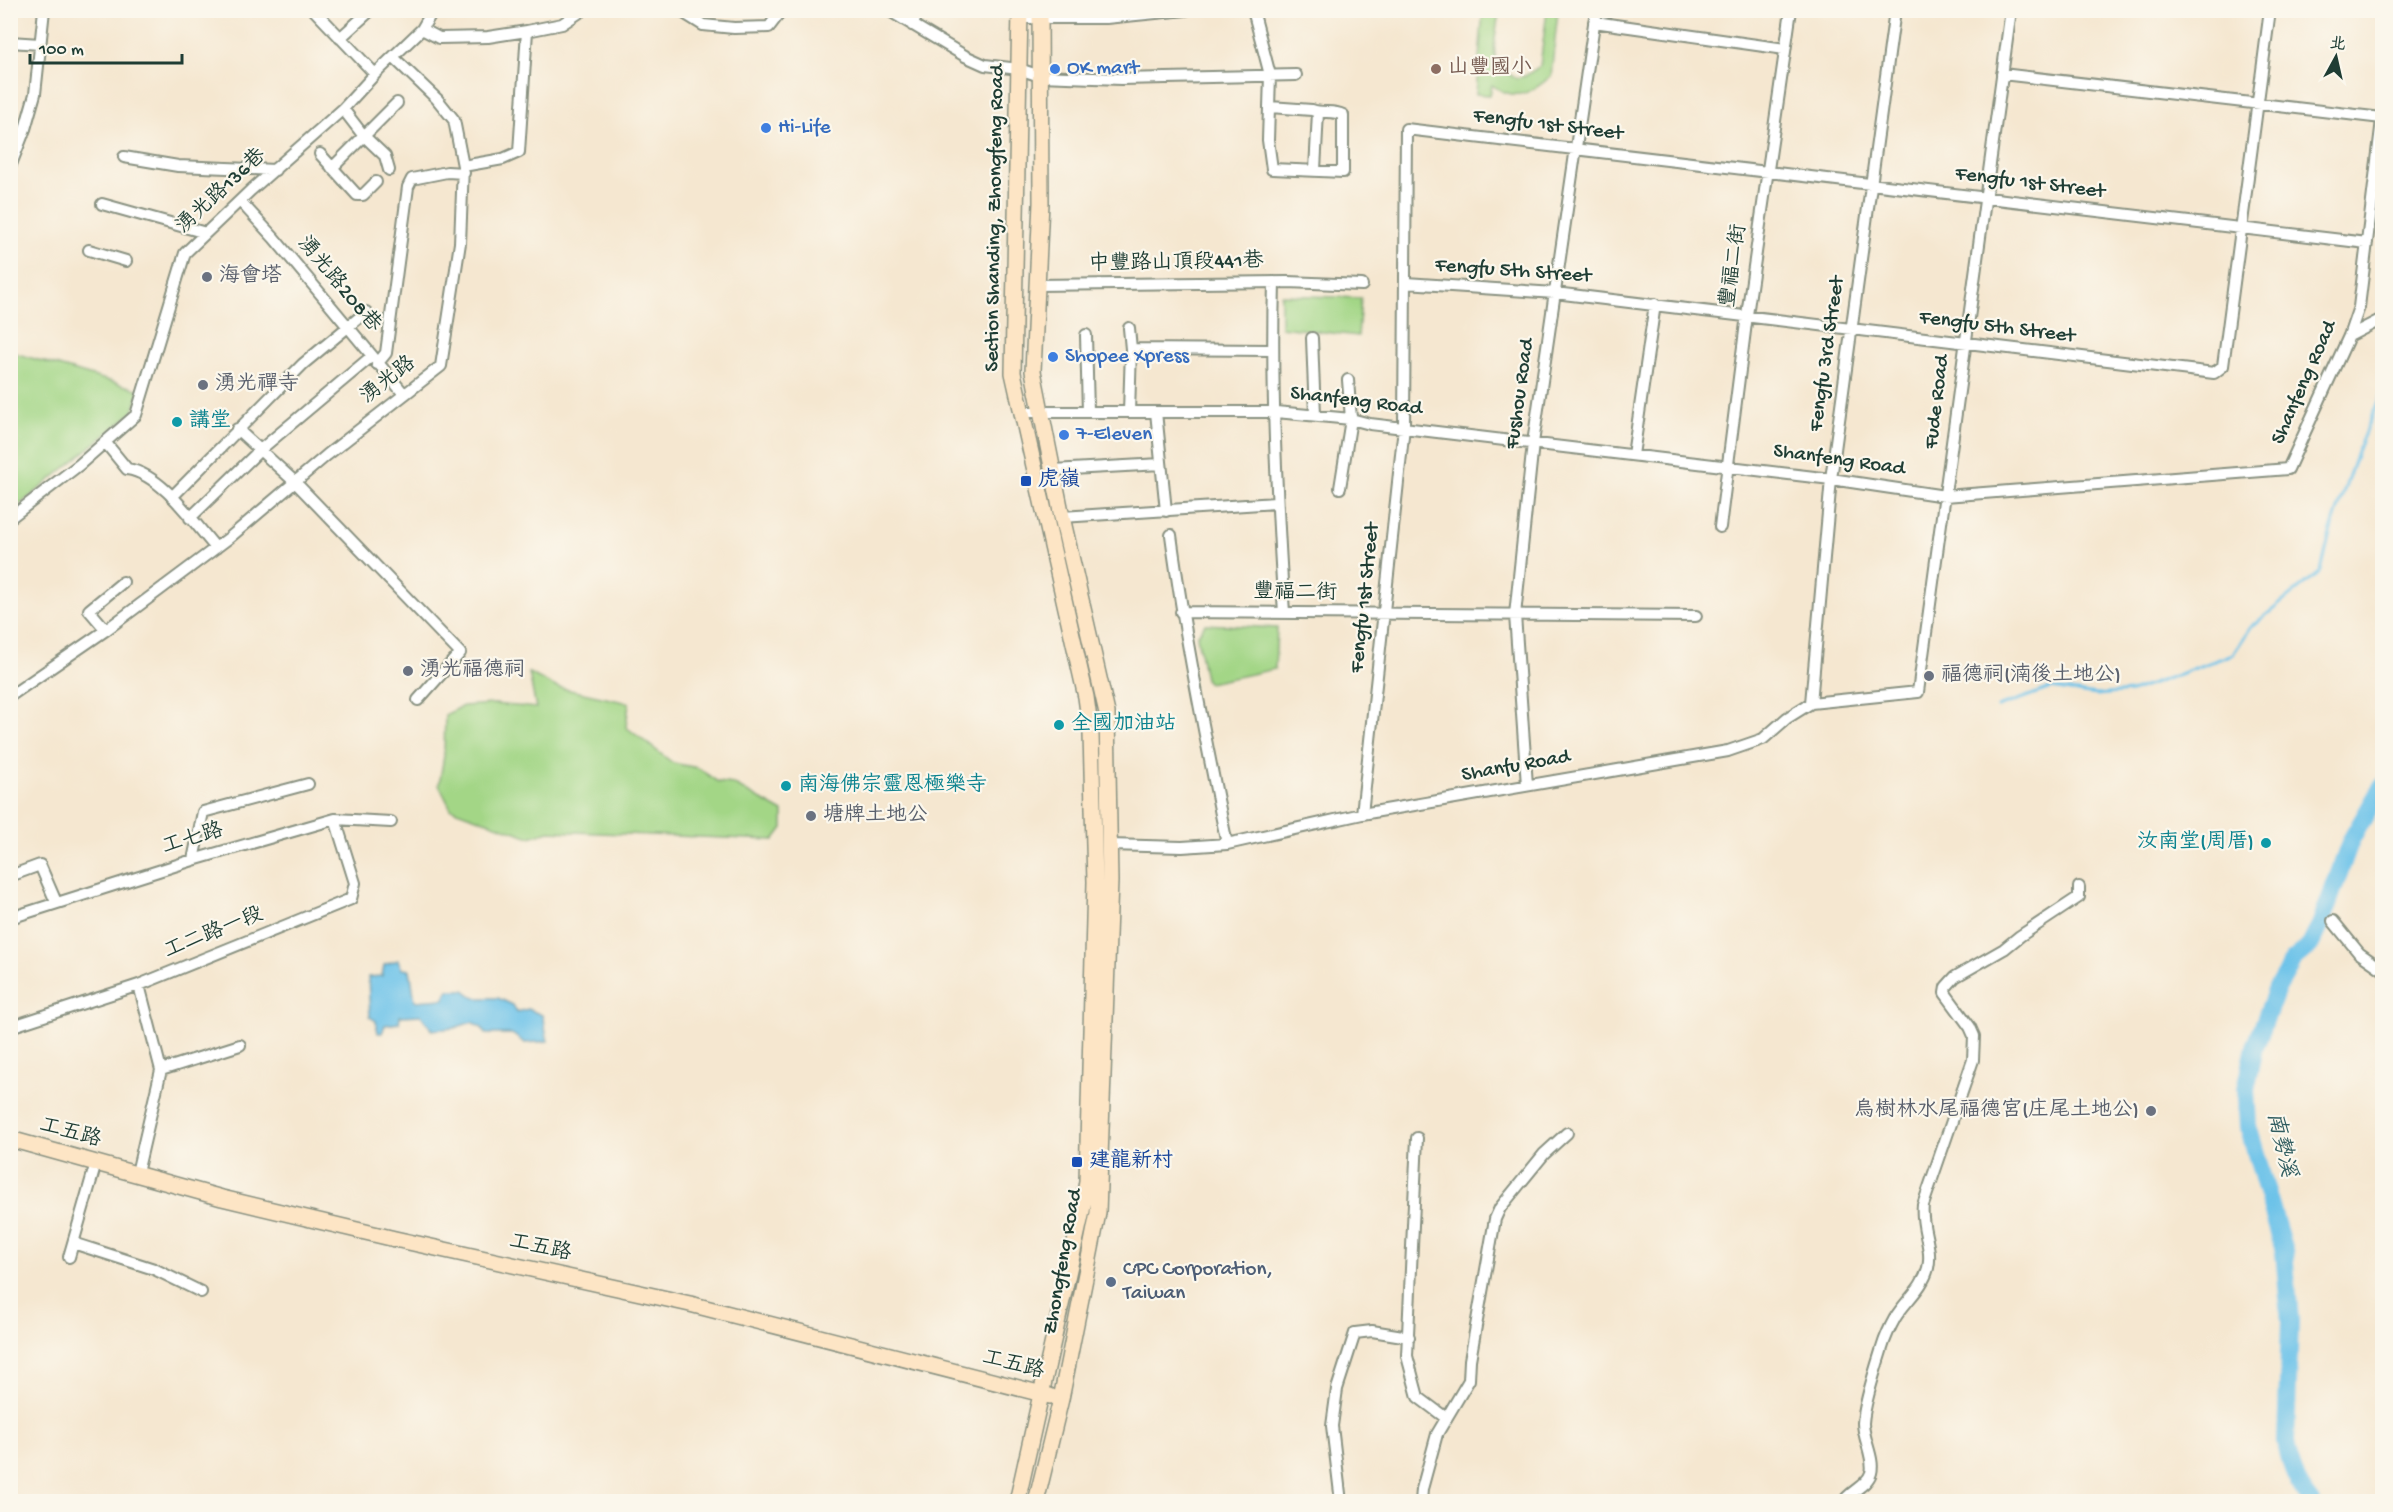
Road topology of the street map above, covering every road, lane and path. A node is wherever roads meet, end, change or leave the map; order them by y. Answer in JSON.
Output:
{"nodes":[{"id":1,"x":44,"y":10,"type":"edge"},
{"id":2,"x":314,"y":10,"type":"edge"},
{"id":3,"x":371,"y":10,"type":"edge"},
{"id":4,"x":433,"y":10,"type":"edge"},
{"id":5,"x":583,"y":10,"type":"edge"},
{"id":6,"x":679,"y":10,"type":"edge"},
{"id":7,"x":782,"y":10,"type":"edge"},
{"id":8,"x":888,"y":10,"type":"edge"},
{"id":9,"x":920,"y":10,"type":"edge"},
{"id":10,"x":1186,"y":10,"type":"edge"},
{"id":11,"x":1252,"y":10,"type":"edge"},
{"id":12,"x":1791,"y":10,"type":"edge"},
{"id":13,"x":1895,"y":10,"type":"edge"},
{"id":14,"x":2011,"y":10,"type":"edge"},
{"id":15,"x":2270,"y":10,"type":"edge"},
{"id":16,"x":1020,"y":14,"type":"edge"},
{"id":17,"x":1040,"y":14,"type":"edge"},
{"id":18,"x":1595,"y":16,"type":"edge"},
{"id":19,"x":912,"y":25,"type":"junction"},
{"id":20,"x":422,"y":29,"type":"junction"},
{"id":21,"x":527,"y":31,"type":"junction"},
{"id":22,"x":340,"y":38,"type":"junction"},
{"id":23,"x":10,"y":42,"type":"edge"},
{"id":24,"x":40,"y":44,"type":"junction"},
{"id":25,"x":1785,"y":49,"type":"junction"},
{"id":26,"x":393,"y":57,"type":"junction"},
{"id":27,"x":1019,"y":69,"type":"junction"},
{"id":28,"x":375,"y":74,"type":"junction"},
{"id":29,"x":2002,"y":74,"type":"junction"},
{"id":30,"x":1270,"y":75,"type":"junction"},
{"id":31,"x":1296,"y":75,"type":"dead end"},
{"id":32,"x":1040,"y":76,"type":"junction"},
{"id":33,"x":397,"y":103,"type":"dead end"},
{"id":34,"x":2259,"y":104,"type":"junction"},
{"id":35,"x":1270,"y":107,"type":"junction"},
{"id":36,"x":344,"y":109,"type":"junction"},
{"id":37,"x":1318,"y":112,"type":"junction"},
{"id":38,"x":2382,"y":119,"type":"edge"},
{"id":39,"x":363,"y":135,"type":"junction"},
{"id":40,"x":1576,"y":149,"type":"junction"},
{"id":41,"x":320,"y":154,"type":"dead end"},
{"id":42,"x":124,"y":157,"type":"dead end"},
{"id":43,"x":10,"y":167,"type":"edge"},
{"id":44,"x":332,"y":168,"type":"junction"},
{"id":45,"x":275,"y":170,"type":"junction"},
{"id":46,"x":388,"y":170,"type":"dead end"},
{"id":47,"x":463,"y":170,"type":"junction"},
{"id":48,"x":1315,"y":171,"type":"junction"},
{"id":49,"x":1768,"y":172,"type":"junction"},
{"id":50,"x":376,"y":182,"type":"dead end"},
{"id":51,"x":1871,"y":186,"type":"junction"},
{"id":52,"x":1984,"y":199,"type":"junction"},
{"id":53,"x":240,"y":201,"type":"junction"},
{"id":54,"x":102,"y":204,"type":"dead end"},
{"id":55,"x":2242,"y":228,"type":"junction"},
{"id":56,"x":206,"y":233,"type":"junction"},
{"id":57,"x":2367,"y":243,"type":"junction"},
{"id":58,"x":89,"y":250,"type":"dead end"},
{"id":59,"x":126,"y":261,"type":"dead end"},
{"id":60,"x":1274,"y":282,"type":"junction"},
{"id":61,"x":1406,"y":283,"type":"junction"},
{"id":62,"x":1037,"y":285,"type":"junction"},
{"id":63,"x":1362,"y":285,"type":"dead end"},
{"id":64,"x":1555,"y":293,"type":"junction"},
{"id":65,"x":1654,"y":304,"type":"junction"},
{"id":66,"x":366,"y":312,"type":"dead end"},
{"id":67,"x":1747,"y":315,"type":"junction"},
{"id":68,"x":2382,"y":319,"type":"edge"},
{"id":69,"x":347,"y":326,"type":"junction"},
{"id":70,"x":1129,"y":328,"type":"dead end"},
{"id":71,"x":1852,"y":329,"type":"junction"},
{"id":72,"x":1086,"y":335,"type":"dead end"},
{"id":73,"x":2349,"y":336,"type":"junction"},
{"id":74,"x":1312,"y":338,"type":"dead end"},
{"id":75,"x":1965,"y":344,"type":"junction"},
{"id":76,"x":1131,"y":349,"type":"junction"},
{"id":77,"x":1272,"y":350,"type":"junction"},
{"id":78,"x":375,"y":360,"type":"junction"},
{"id":79,"x":1348,"y":380,"type":"dead end"},
{"id":80,"x":404,"y":394,"type":"junction"},
{"id":81,"x":1020,"y":412,"type":"junction"},
{"id":82,"x":1088,"y":412,"type":"junction"},
{"id":83,"x":1129,"y":412,"type":"junction"},
{"id":84,"x":1156,"y":412,"type":"junction"},
{"id":85,"x":1276,"y":412,"type":"junction"},
{"id":86,"x":1041,"y":413,"type":"junction"},
{"id":87,"x":1314,"y":415,"type":"junction"},
{"id":88,"x":1351,"y":419,"type":"junction"},
{"id":89,"x":1404,"y":427,"type":"junction"},
{"id":90,"x":237,"y":429,"type":"junction"},
{"id":91,"x":105,"y":442,"type":"junction"},
{"id":92,"x":1533,"y":443,"type":"junction"},
{"id":93,"x":260,"y":450,"type":"junction"},
{"id":94,"x":1633,"y":455,"type":"junction"},
{"id":95,"x":1161,"y":464,"type":"junction"},
{"id":96,"x":1727,"y":466,"type":"junction"},
{"id":97,"x":1053,"y":470,"type":"junction"},
{"id":98,"x":1831,"y":479,"type":"junction"},
{"id":99,"x":295,"y":482,"type":"junction"},
{"id":100,"x":1340,"y":488,"type":"dead end"},
{"id":101,"x":1946,"y":495,"type":"junction"},
{"id":102,"x":172,"y":497,"type":"junction"},
{"id":103,"x":1276,"y":503,"type":"junction"},
{"id":104,"x":1166,"y":511,"type":"junction"},
{"id":105,"x":1062,"y":517,"type":"junction"},
{"id":106,"x":10,"y":518,"type":"edge"},
{"id":107,"x":190,"y":518,"type":"junction"},
{"id":108,"x":1720,"y":527,"type":"dead end"},
{"id":109,"x":1171,"y":535,"type":"dead end"},
{"id":110,"x":216,"y":548,"type":"junction"},
{"id":111,"x":123,"y":582,"type":"dead end"},
{"id":112,"x":1181,"y":612,"type":"junction"},
{"id":113,"x":1284,"y":613,"type":"junction"},
{"id":114,"x":1384,"y":614,"type":"junction"},
{"id":115,"x":1515,"y":615,"type":"junction"},
{"id":116,"x":1696,"y":616,"type":"dead end"},
{"id":117,"x":106,"y":630,"type":"junction"},
{"id":118,"x":1918,"y":692,"type":"joint"},
{"id":119,"x":10,"y":696,"type":"edge"},
{"id":120,"x":417,"y":700,"type":"dead end"},
{"id":121,"x":1811,"y":703,"type":"junction"},
{"id":122,"x":308,"y":784,"type":"dead end"},
{"id":123,"x":1527,"y":785,"type":"junction"},
{"id":124,"x":1362,"y":814,"type":"junction"},
{"id":125,"x":335,"y":819,"type":"junction"},
{"id":126,"x":391,"y":822,"type":"dead end"},
{"id":127,"x":1227,"y":844,"type":"junction"},
{"id":128,"x":1109,"y":845,"type":"junction"},
{"id":129,"x":1093,"y":849,"type":"joint"},
{"id":130,"x":193,"y":860,"type":"junction"},
{"id":131,"x":10,"y":876,"type":"edge"},
{"id":132,"x":2079,"y":887,"type":"dead end"},
{"id":133,"x":56,"y":902,"type":"junction"},
{"id":134,"x":10,"y":918,"type":"edge"},
{"id":135,"x":2333,"y":921,"type":"dead end"},
{"id":136,"x":2382,"y":969,"type":"edge"},
{"id":137,"x":139,"y":985,"type":"junction"},
{"id":138,"x":10,"y":1027,"type":"edge"},
{"id":139,"x":240,"y":1045,"type":"dead end"},
{"id":140,"x":161,"y":1070,"type":"junction"},
{"id":141,"x":1567,"y":1134,"type":"dead end"},
{"id":142,"x":1417,"y":1138,"type":"dead end"},
{"id":143,"x":10,"y":1139,"type":"edge"},
{"id":144,"x":96,"y":1163,"type":"junction"},
{"id":145,"x":137,"y":1173,"type":"junction"},
{"id":146,"x":73,"y":1243,"type":"junction"},
{"id":147,"x":1082,"y":1247,"type":"junction"},
{"id":148,"x":69,"y":1257,"type":"dead end"},
{"id":149,"x":201,"y":1292,"type":"dead end"},
{"id":150,"x":1409,"y":1337,"type":"junction"},
{"id":151,"x":1042,"y":1395,"type":"junction"},
{"id":152,"x":1061,"y":1399,"type":"junction"},
{"id":153,"x":1446,"y":1418,"type":"junction"},
{"id":154,"x":1017,"y":1502,"type":"edge"},
{"id":155,"x":1036,"y":1502,"type":"edge"},
{"id":156,"x":1341,"y":1502,"type":"edge"},
{"id":157,"x":1421,"y":1502,"type":"edge"},
{"id":158,"x":1843,"y":1502,"type":"edge"}],
"edges":[{"from":1,"to":24,"type":"street"},
{"from":2,"to":22,"type":"street"},
{"from":3,"to":22,"type":"street"},
{"from":4,"to":20,"type":"street","name":"湧光路136巷"},
{"from":5,"to":21,"type":"street"},
{"from":6,"to":7,"type":"street"},
{"from":8,"to":19,"type":"street"},
{"from":9,"to":19,"type":"street"},
{"from":10,"to":17,"type":"street"},
{"from":11,"to":30,"type":"street"},
{"from":12,"to":25,"type":"street","name":"豐福二街"},
{"from":13,"to":51,"type":"street","name":"Fengfu 3rd Street"},
{"from":14,"to":29,"type":"street","name":"Fude Road"},
{"from":15,"to":34,"type":"street","name":"Fengfu 5th Street"},
{"from":16,"to":17,"type":"street"},
{"from":16,"to":27,"type":"main road","name":"Section Shanding, Zhongfeng Road"},
{"from":17,"to":32,"type":"main road","name":"Section Shanding, Zhongfeng Road"},
{"from":18,"to":25,"type":"street"},
{"from":18,"to":40,"type":"street","name":"Fushou Road"},
{"from":19,"to":27,"type":"street"},
{"from":20,"to":21,"type":"street"},
{"from":20,"to":26,"type":"street","name":"湧光路136巷"},
{"from":21,"to":47,"type":"street"},
{"from":22,"to":28,"type":"street"},
{"from":23,"to":24,"type":"street"},
{"from":24,"to":43,"type":"street"},
{"from":25,"to":49,"type":"street","name":"豐福二街"},
{"from":26,"to":28,"type":"street","name":"湧光路136巷"},
{"from":26,"to":47,"type":"street","name":"湧光路"},
{"from":27,"to":32,"type":"street"},
{"from":27,"to":81,"type":"main road","name":"Section Shanding, Zhongfeng Road"},
{"from":28,"to":36,"type":"street","name":"湧光路136巷"},
{"from":29,"to":34,"type":"street"},
{"from":29,"to":52,"type":"street","name":"Fude Road"},
{"from":30,"to":31,"type":"street"},
{"from":30,"to":32,"type":"street"},
{"from":30,"to":35,"type":"street"},
{"from":32,"to":62,"type":"main road","name":"Section Shanding, Zhongfeng Road"},
{"from":33,"to":39,"type":"street"},
{"from":34,"to":38,"type":"street"},
{"from":34,"to":55,"type":"street","name":"Fengfu 5th Street"},
{"from":35,"to":37,"type":"street"},
{"from":35,"to":48,"type":"street"},
{"from":36,"to":39,"type":"street"},
{"from":36,"to":45,"type":"street","name":"湧光路136巷"},
{"from":37,"to":48,"type":"street"},
{"from":37,"to":48,"type":"street"},
{"from":38,"to":57,"type":"street","name":"Shanfeng Road"},
{"from":39,"to":44,"type":"street"},
{"from":39,"to":46,"type":"street"},
{"from":40,"to":49,"type":"street","name":"Fengfu 1st Street"},
{"from":40,"to":61,"type":"street","name":"Fengfu 1st Street"},
{"from":40,"to":64,"type":"street","name":"Fushou Road"},
{"from":41,"to":44,"type":"street"},
{"from":42,"to":45,"type":"street"},
{"from":44,"to":50,"type":"street"},
{"from":45,"to":53,"type":"street","name":"湧光路136巷"},
{"from":47,"to":78,"type":"street"},
{"from":47,"to":80,"type":"street","name":"湧光路"},
{"from":49,"to":51,"type":"street","name":"Fengfu 1st Street"},
{"from":49,"to":67,"type":"street","name":"豐福二街"},
{"from":51,"to":52,"type":"street","name":"Fengfu 1st Street"},
{"from":51,"to":71,"type":"street","name":"Fengfu 3rd Street"},
{"from":52,"to":55,"type":"street","name":"Fengfu 1st Street"},
{"from":52,"to":75,"type":"street","name":"Fude Road"},
{"from":53,"to":56,"type":"street","name":"湧光路136巷"},
{"from":53,"to":69,"type":"street","name":"湧光路208巷"},
{"from":54,"to":56,"type":"street"},
{"from":55,"to":57,"type":"street","name":"Fengfu 1st Street"},
{"from":55,"to":75,"type":"street","name":"Fengfu 5th Street"},
{"from":56,"to":91,"type":"street","name":"湧光路136巷"},
{"from":57,"to":73,"type":"street","name":"Shanfeng Road"},
{"from":58,"to":59,"type":"street"},
{"from":60,"to":62,"type":"street","name":"中豐路山頂段441巷"},
{"from":60,"to":63,"type":"street","name":"中豐路山頂段441巷"},
{"from":60,"to":77,"type":"street"},
{"from":61,"to":64,"type":"street","name":"Fengfu 5th Street"},
{"from":61,"to":89,"type":"street","name":"Fengfu 1st Street"},
{"from":62,"to":86,"type":"main road","name":"Section Shanding, Zhongfeng Road"},
{"from":64,"to":65,"type":"street","name":"Fengfu 5th Street"},
{"from":64,"to":92,"type":"street","name":"Fushou Road"},
{"from":65,"to":67,"type":"street","name":"Fengfu 5th Street"},
{"from":65,"to":94,"type":"street"},
{"from":66,"to":69,"type":"street"},
{"from":67,"to":71,"type":"street","name":"Fengfu 5th Street"},
{"from":67,"to":96,"type":"street","name":"豐福二街"},
{"from":68,"to":73,"type":"street"},
{"from":69,"to":78,"type":"street","name":"湧光路208巷"},
{"from":69,"to":90,"type":"street"},
{"from":70,"to":76,"type":"street"},
{"from":71,"to":75,"type":"street","name":"Fengfu 5th Street"},
{"from":71,"to":98,"type":"street","name":"Fengfu 3rd Street"},
{"from":72,"to":82,"type":"street"},
{"from":73,"to":101,"type":"street","name":"Shanfeng Road"},
{"from":74,"to":87,"type":"street"},
{"from":75,"to":101,"type":"street","name":"Fude Road"},
{"from":76,"to":77,"type":"street"},
{"from":76,"to":83,"type":"street"},
{"from":77,"to":85,"type":"street"},
{"from":78,"to":80,"type":"street","name":"湧光路208巷"},
{"from":78,"to":93,"type":"street"},
{"from":79,"to":88,"type":"street"},
{"from":80,"to":99,"type":"street","name":"湧光路"},
{"from":81,"to":86,"type":"street","name":"Shanfeng Road"},
{"from":81,"to":129,"type":"main road","name":"Section Shanding, Zhongfeng Road"},
{"from":82,"to":83,"type":"street","name":"Shanfeng Road"},
{"from":82,"to":86,"type":"street","name":"Shanfeng Road"},
{"from":83,"to":84,"type":"street","name":"Shanfeng Road"},
{"from":84,"to":85,"type":"street","name":"Shanfeng Road"},
{"from":84,"to":95,"type":"street"},
{"from":85,"to":87,"type":"street","name":"Shanfeng Road"},
{"from":85,"to":103,"type":"street"},
{"from":86,"to":97,"type":"main road","name":"Section Shanding, Zhongfeng Road"},
{"from":87,"to":88,"type":"street","name":"Shanfeng Road"},
{"from":88,"to":89,"type":"street","name":"Shanfeng Road"},
{"from":88,"to":100,"type":"street"},
{"from":89,"to":92,"type":"street","name":"Shanfeng Road"},
{"from":89,"to":114,"type":"street","name":"Fengfu 1st Street"},
{"from":90,"to":93,"type":"street"},
{"from":90,"to":102,"type":"street"},
{"from":91,"to":102,"type":"street"},
{"from":91,"to":106,"type":"street","name":"湧光路136巷"},
{"from":92,"to":94,"type":"street","name":"Shanfeng Road"},
{"from":92,"to":115,"type":"street","name":"Fushou Road"},
{"from":93,"to":99,"type":"street"},
{"from":93,"to":107,"type":"street"},
{"from":94,"to":96,"type":"street","name":"Shanfeng Road"},
{"from":95,"to":97,"type":"street"},
{"from":95,"to":104,"type":"street"},
{"from":96,"to":98,"type":"street","name":"Shanfeng Road"},
{"from":96,"to":108,"type":"street","name":"豐福二街"},
{"from":97,"to":105,"type":"main road","name":"Section Shanding, Zhongfeng Road"},
{"from":98,"to":101,"type":"street","name":"Shanfeng Road"},
{"from":98,"to":121,"type":"street","name":"Fengfu 3rd Street"},
{"from":99,"to":110,"type":"street","name":"湧光路"},
{"from":99,"to":120,"type":"street"},
{"from":101,"to":118,"type":"street","name":"Fude Road"},
{"from":102,"to":107,"type":"street"},
{"from":103,"to":104,"type":"street"},
{"from":103,"to":113,"type":"street"},
{"from":104,"to":105,"type":"street"},
{"from":105,"to":128,"type":"main road","name":"Section Shanding, Zhongfeng Road"},
{"from":107,"to":110,"type":"street"},
{"from":109,"to":112,"type":"street"},
{"from":110,"to":117,"type":"street","name":"湧光路"},
{"from":111,"to":117,"type":"street"},
{"from":112,"to":113,"type":"street","name":"豐福二街"},
{"from":112,"to":127,"type":"street"},
{"from":113,"to":114,"type":"street","name":"豐福二街"},
{"from":114,"to":115,"type":"street","name":"豐福二街"},
{"from":114,"to":124,"type":"street","name":"Fengfu 1st Street"},
{"from":115,"to":116,"type":"street","name":"豐福二街"},
{"from":115,"to":123,"type":"street","name":"Fushou Road"},
{"from":117,"to":119,"type":"street","name":"湧光路"},
{"from":118,"to":121,"type":"street","name":"Shanfu Road"},
{"from":121,"to":123,"type":"street","name":"Shanfu Road"},
{"from":122,"to":130,"type":"street"},
{"from":123,"to":124,"type":"street","name":"Shanfu Road"},
{"from":124,"to":127,"type":"street","name":"Shanfu Road"},
{"from":125,"to":126,"type":"street","name":"工七路"},
{"from":125,"to":130,"type":"street","name":"工七路"},
{"from":125,"to":137,"type":"street","name":"工二路一段"},
{"from":127,"to":128,"type":"street","name":"Shanfu Road"},
{"from":128,"to":147,"type":"main road","name":"Zhongfeng Road"},
{"from":129,"to":147,"type":"main road","name":"Zhongfeng Road"},
{"from":130,"to":133,"type":"street","name":"工七路"},
{"from":131,"to":133,"type":"street"},
{"from":132,"to":158,"type":"street"},
{"from":133,"to":134,"type":"street","name":"工七路"},
{"from":135,"to":136,"type":"street"},
{"from":137,"to":138,"type":"street","name":"工二路一段"},
{"from":137,"to":140,"type":"street"},
{"from":139,"to":140,"type":"street"},
{"from":140,"to":145,"type":"street"},
{"from":141,"to":153,"type":"street"},
{"from":142,"to":150,"type":"street"},
{"from":143,"to":144,"type":"main road","name":"工五路"},
{"from":144,"to":145,"type":"main road","name":"工五路"},
{"from":144,"to":146,"type":"street"},
{"from":145,"to":151,"type":"main road","name":"工五路"},
{"from":146,"to":148,"type":"street"},
{"from":146,"to":149,"type":"street"},
{"from":147,"to":151,"type":"main road","name":"Zhongfeng Road"},
{"from":147,"to":152,"type":"main road","name":"Zhongfeng Road"},
{"from":150,"to":153,"type":"street"},
{"from":150,"to":156,"type":"street"},
{"from":151,"to":152,"type":"main road","name":"工五路"},
{"from":151,"to":154,"type":"main road","name":"Zhongfeng Road"},
{"from":152,"to":155,"type":"main road","name":"Zhongfeng Road"},
{"from":153,"to":157,"type":"street"}]}
